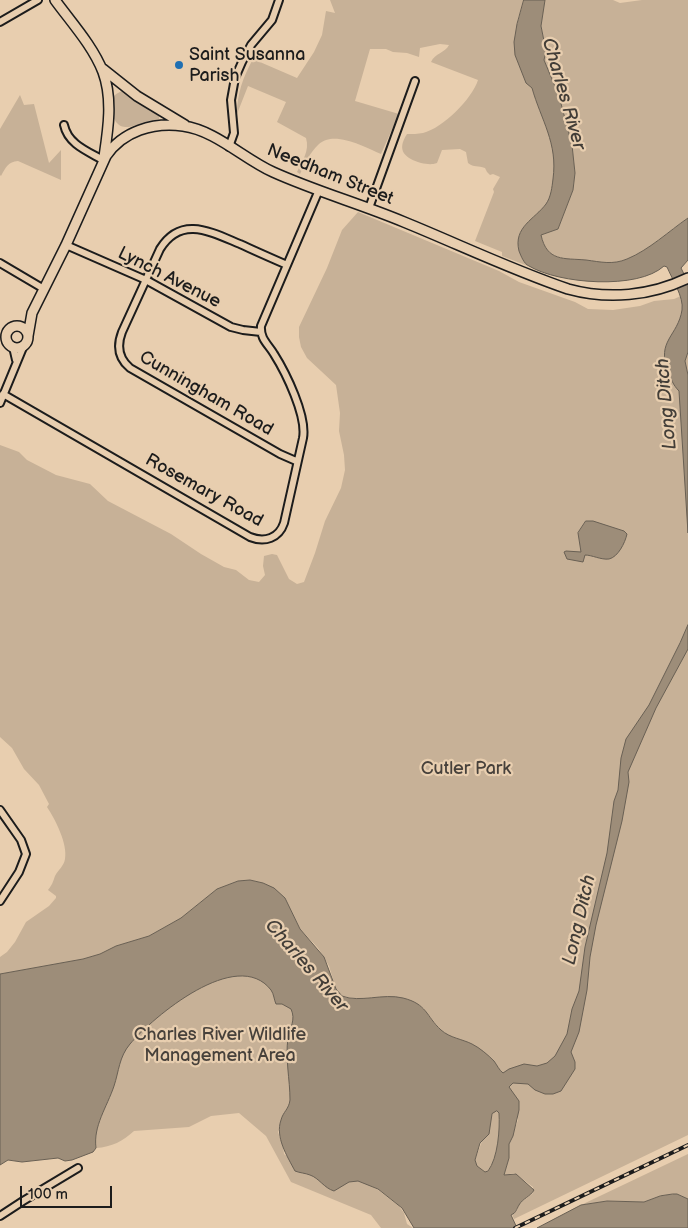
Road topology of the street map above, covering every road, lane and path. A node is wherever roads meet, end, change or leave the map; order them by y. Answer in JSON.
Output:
{"nodes":[{"id":1,"x":38,"y":0,"type":"edge"},
{"id":2,"x":56,"y":0,"type":"edge"},
{"id":3,"x":279,"y":0,"type":"edge"},
{"id":4,"x":0,"y":22,"type":"edge"},
{"id":5,"x":100,"y":67,"type":"junction"},
{"id":6,"x":414,"y":81,"type":"dead end"},
{"id":7,"x":109,"y":111,"type":"junction"},
{"id":8,"x":64,"y":125,"type":"dead end"},
{"id":9,"x":187,"y":126,"type":"junction"},
{"id":10,"x":117,"y":143,"type":"junction"},
{"id":11,"x":229,"y":147,"type":"junction"},
{"id":12,"x":103,"y":160,"type":"junction"},
{"id":13,"x":319,"y":190,"type":"junction"},
{"id":14,"x":369,"y":208,"type":"junction"},
{"id":15,"x":66,"y":245,"type":"junction"},
{"id":16,"x":0,"y":263,"type":"edge"},
{"id":17,"x":287,"y":265,"type":"junction"},
{"id":18,"x":688,"y":278,"type":"edge"},
{"id":19,"x":146,"y":280,"type":"junction"},
{"id":20,"x":44,"y":289,"type":"junction"},
{"id":21,"x":32,"y":312,"type":"junction"},
{"id":22,"x":18,"y":326,"type":"junction"},
{"id":23,"x":261,"y":332,"type":"junction"},
{"id":24,"x":4,"y":333,"type":"edge"},
{"id":25,"x":28,"y":336,"type":"junction"},
{"id":26,"x":7,"y":344,"type":"edge"},
{"id":27,"x":24,"y":345,"type":"junction"},
{"id":28,"x":16,"y":360,"type":"junction"},
{"id":29,"x":3,"y":394,"type":"junction"},
{"id":30,"x":0,"y":403,"type":"edge"},
{"id":31,"x":296,"y":461,"type":"junction"},
{"id":32,"x":0,"y":810,"type":"edge"},
{"id":33,"x":0,"y":901,"type":"edge"},
{"id":34,"x":78,"y":1168,"type":"dead end"},
{"id":35,"x":0,"y":1216,"type":"edge"}],
"edges":[{"from":1,"to":4,"type":"street"},
{"from":2,"to":5,"type":"main road"},
{"from":3,"to":11,"type":"street"},
{"from":5,"to":7,"type":"main road"},
{"from":5,"to":9,"type":"main road"},
{"from":6,"to":14,"type":"street"},
{"from":7,"to":10,"type":"main road"},
{"from":7,"to":12,"type":"main road"},
{"from":8,"to":12,"type":"street"},
{"from":9,"to":10,"type":"main road","name":"Needham Street"},
{"from":9,"to":11,"type":"main road","name":"Needham Street"},
{"from":10,"to":12,"type":"main road","name":"Needham Street"},
{"from":11,"to":13,"type":"main road","name":"Needham Street"},
{"from":12,"to":15,"type":"main road","name":"Needham Street"},
{"from":13,"to":14,"type":"main road","name":"Needham Street"},
{"from":13,"to":17,"type":"street"},
{"from":14,"to":18,"type":"main road","name":"Needham Street"},
{"from":15,"to":19,"type":"street","name":"Lynch Avenue"},
{"from":15,"to":20,"type":"main road","name":"Needham Street"},
{"from":16,"to":20,"type":"street"},
{"from":17,"to":19,"type":"street","name":"Cunningham Road"},
{"from":17,"to":23,"type":"street"},
{"from":19,"to":23,"type":"street","name":"Lynch Avenue"},
{"from":19,"to":31,"type":"street","name":"Cunningham Road"},
{"from":20,"to":21,"type":"main road","name":"Needham Street"},
{"from":21,"to":22,"type":"main road","name":"Needham Street"},
{"from":21,"to":25,"type":"main road","name":"Needham Street"},
{"from":22,"to":24,"type":"main road"},
{"from":22,"to":25,"type":"main road"},
{"from":23,"to":31,"type":"street","name":"Rosemary Road"},
{"from":24,"to":26,"type":"main road"},
{"from":25,"to":27,"type":"main road"},
{"from":26,"to":27,"type":"main road"},
{"from":26,"to":28,"type":"street"},
{"from":27,"to":28,"type":"street"},
{"from":28,"to":29,"type":"street"},
{"from":29,"to":30,"type":"street"},
{"from":29,"to":31,"type":"street","name":"Rosemary Road"},
{"from":32,"to":33,"type":"street"},
{"from":34,"to":35,"type":"street"}]}
